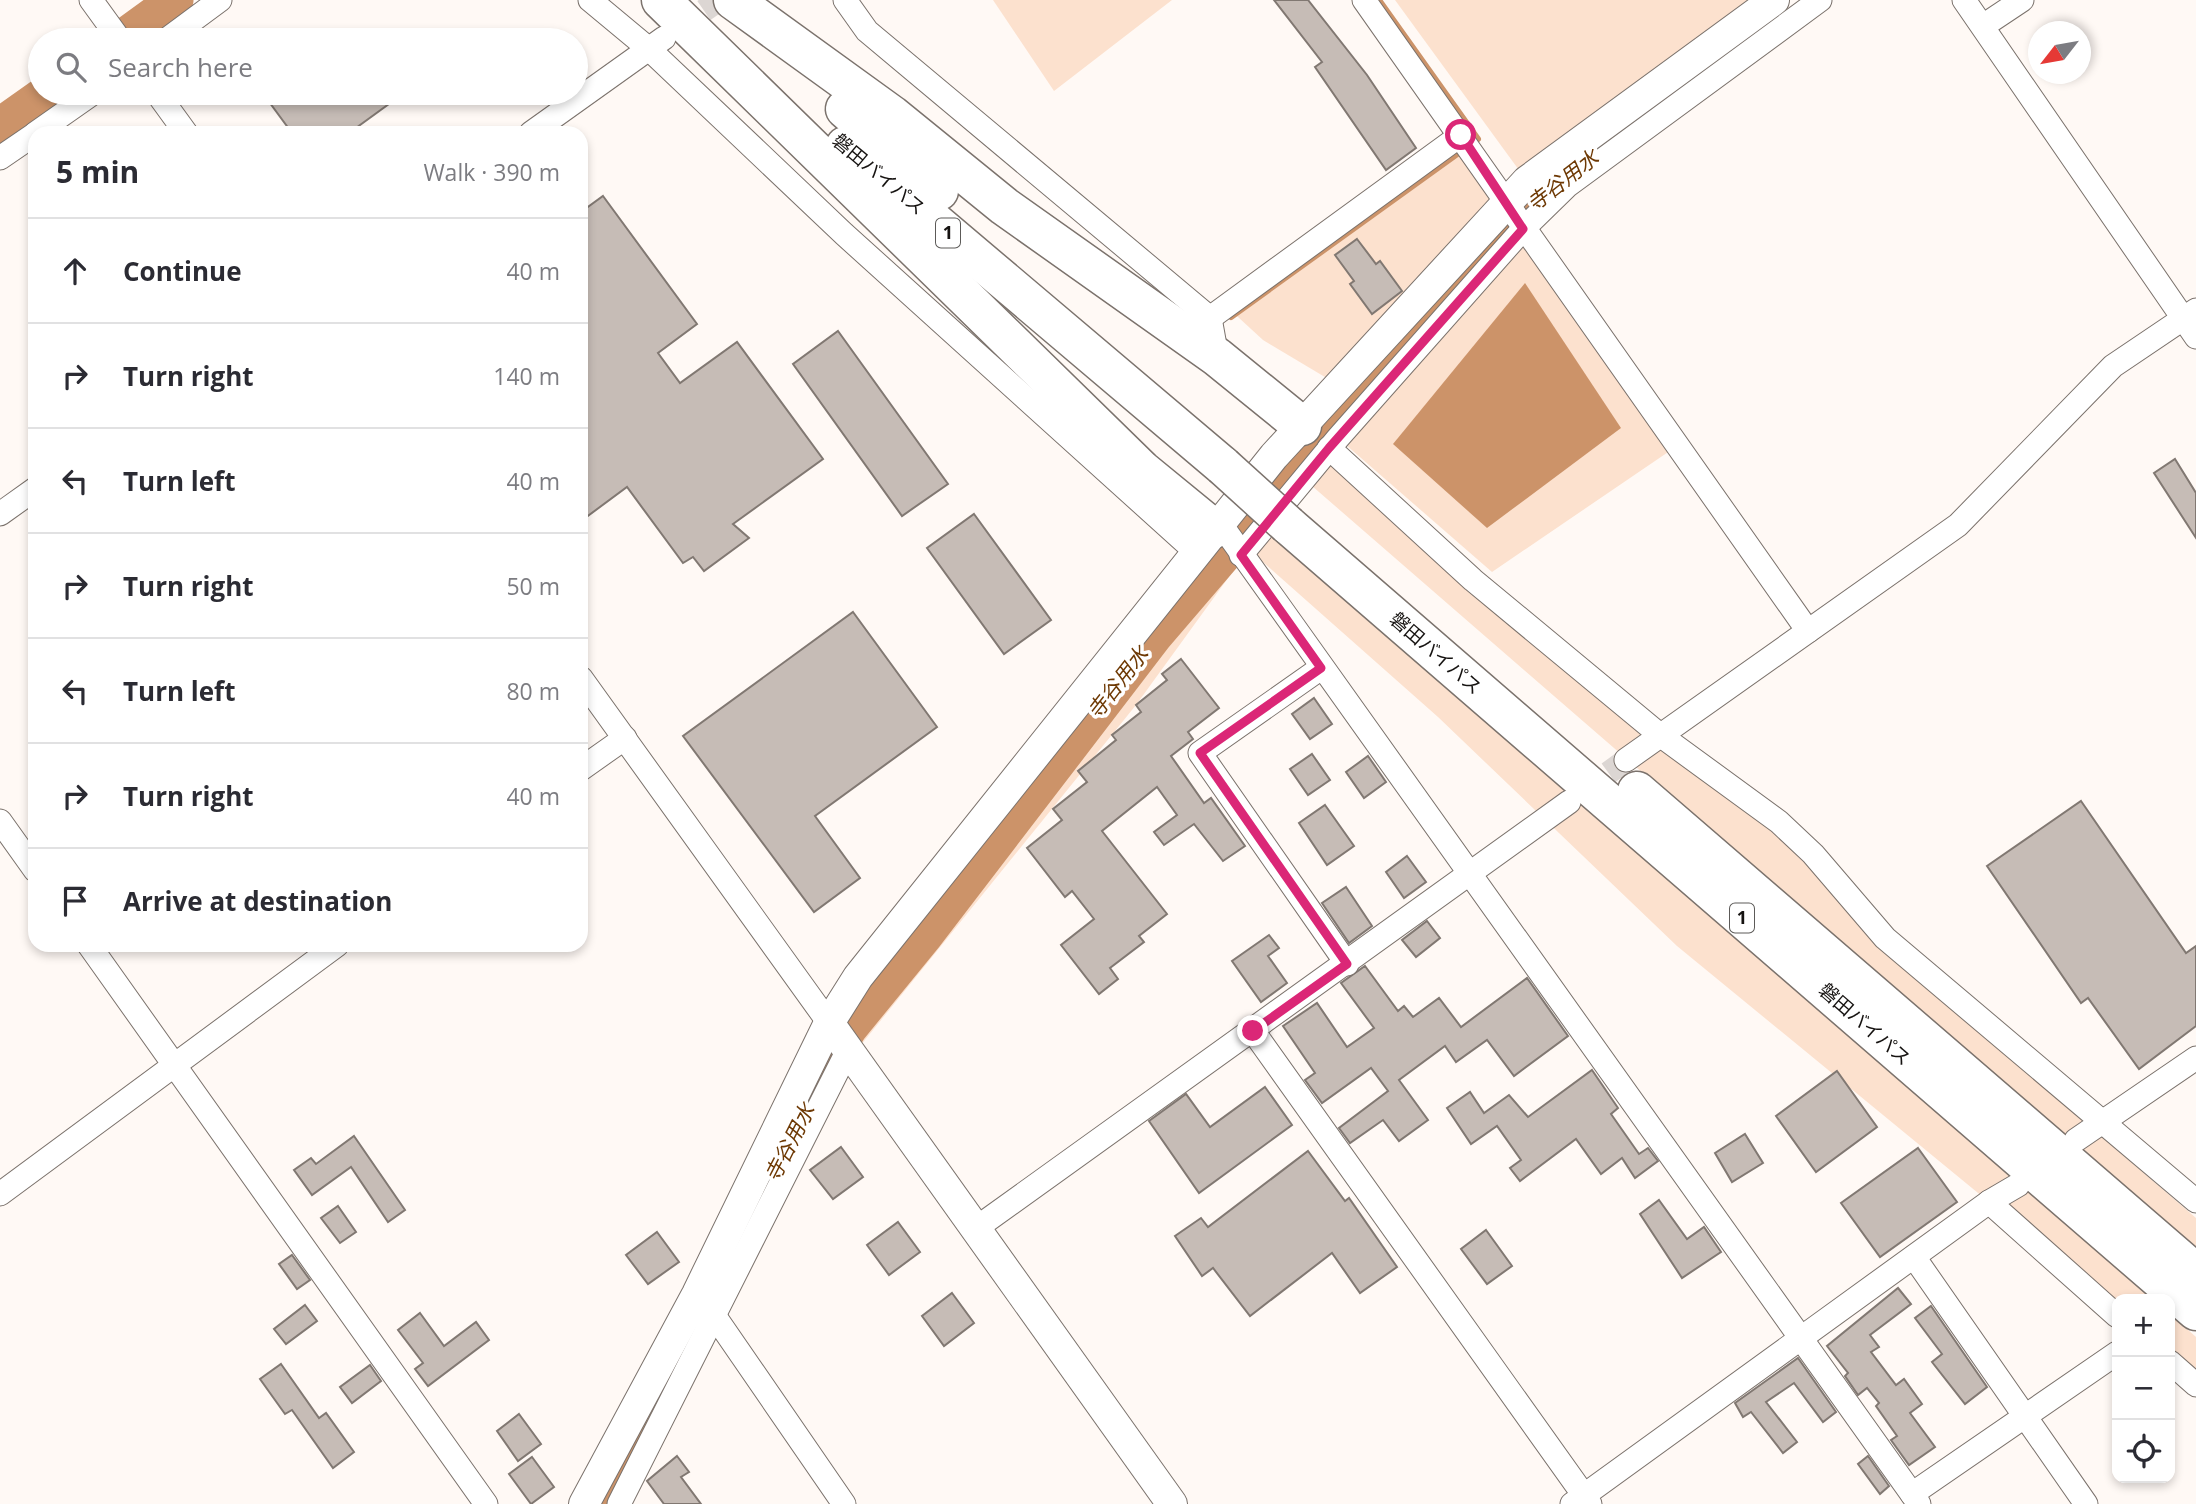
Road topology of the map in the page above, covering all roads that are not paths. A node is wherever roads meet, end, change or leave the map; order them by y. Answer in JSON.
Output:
{"nodes":[{"id":1,"x":91,"y":0,"type":"edge"},
{"id":2,"x":220,"y":0,"type":"edge"},
{"id":3,"x":590,"y":0,"type":"edge"},
{"id":4,"x":662,"y":0,"type":"edge"},
{"id":5,"x":673,"y":0,"type":"edge"},
{"id":6,"x":719,"y":0,"type":"edge"},
{"id":7,"x":733,"y":0,"type":"edge"},
{"id":8,"x":845,"y":0,"type":"edge"},
{"id":9,"x":1364,"y":0,"type":"edge"},
{"id":10,"x":1774,"y":0,"type":"edge"},
{"id":11,"x":1820,"y":0,"type":"edge"},
{"id":12,"x":1964,"y":0,"type":"edge"},
{"id":13,"x":2022,"y":0,"type":"edge"},
{"id":14,"x":1983,"y":26,"type":"junction"},
{"id":15,"x":111,"y":28,"type":"edge"},
{"id":16,"x":182,"y":28,"type":"edge"},
{"id":17,"x":657,"y":43,"type":"junction"},
{"id":18,"x":588,"y":92,"type":"edge"},
{"id":19,"x":76,"y":105,"type":"edge"},
{"id":20,"x":166,"y":105,"type":"edge"},
{"id":21,"x":570,"y":105,"type":"edge"},
{"id":22,"x":45,"y":126,"type":"edge"},
{"id":23,"x":181,"y":126,"type":"edge"},
{"id":24,"x":541,"y":126,"type":"edge"},
{"id":25,"x":28,"y":138,"type":"edge"},
{"id":26,"x":1464,"y":141,"type":"junction"},
{"id":27,"x":0,"y":158,"type":"edge"},
{"id":28,"x":1515,"y":218,"type":"junction"},
{"id":29,"x":1210,"y":318,"type":"junction"},
{"id":30,"x":2192,"y":322,"type":"edge"},
{"id":31,"x":1217,"y":357,"type":"junction"},
{"id":32,"x":1316,"y":437,"type":"junction"},
{"id":33,"x":1232,"y":457,"type":"junction"},
{"id":34,"x":28,"y":494,"type":"edge"},
{"id":35,"x":0,"y":514,"type":"edge"},
{"id":36,"x":1296,"y":515,"type":"junction"},
{"id":37,"x":1223,"y":540,"type":"junction"},
{"id":38,"x":1808,"y":631,"type":"junction"},
{"id":39,"x":1321,"y":668,"type":"junction"},
{"id":40,"x":588,"y":688,"type":"edge"},
{"id":41,"x":1661,"y":735,"type":"junction"},
{"id":42,"x":625,"y":738,"type":"junction"},
{"id":43,"x":1626,"y":760,"type":"tunnel mouth"},
{"id":44,"x":588,"y":764,"type":"edge"},
{"id":45,"x":1569,"y":803,"type":"tunnel mouth"},
{"id":46,"x":0,"y":821,"type":"edge"},
{"id":47,"x":28,"y":860,"type":"edge"},
{"id":48,"x":1469,"y":875,"type":"junction"},
{"id":49,"x":94,"y":952,"type":"edge"},
{"id":50,"x":327,"y":952,"type":"edge"},
{"id":51,"x":1347,"y":964,"type":"junction"},
{"id":52,"x":1253,"y":1031,"type":"junction"},
{"id":53,"x":840,"y":1039,"type":"junction"},
{"id":54,"x":2196,"y":1058,"type":"edge"},
{"id":55,"x":174,"y":1063,"type":"junction"},
{"id":56,"x":2102,"y":1122,"type":"junction"},
{"id":57,"x":2076,"y":1140,"type":"dead end"},
{"id":58,"x":2018,"y":1185,"type":"dead end"},
{"id":59,"x":0,"y":1194,"type":"edge"},
{"id":60,"x":2196,"y":1201,"type":"edge"},
{"id":61,"x":1989,"y":1202,"type":"junction"},
{"id":62,"x":975,"y":1229,"type":"junction"},
{"id":63,"x":1913,"y":1257,"type":"junction"},
{"id":64,"x":2196,"y":1273,"type":"edge"},
{"id":65,"x":705,"y":1304,"type":"junction"},
{"id":66,"x":2196,"y":1311,"type":"edge"},
{"id":67,"x":2112,"y":1312,"type":"edge"},
{"id":68,"x":1801,"y":1338,"type":"junction"},
{"id":69,"x":2112,"y":1356,"type":"edge"},
{"id":70,"x":2025,"y":1416,"type":"junction"},
{"id":71,"x":1915,"y":1499,"type":"edge"},
{"id":72,"x":1582,"y":1501,"type":"edge"},
{"id":73,"x":486,"y":1504,"type":"edge"},
{"id":74,"x":584,"y":1504,"type":"edge"},
{"id":75,"x":619,"y":1504,"type":"edge"},
{"id":76,"x":844,"y":1504,"type":"edge"},
{"id":77,"x":1172,"y":1504,"type":"edge"},
{"id":78,"x":2086,"y":1504,"type":"edge"}],
"edges":[{"from":1,"to":15,"type":"street"},
{"from":2,"to":16,"type":"street"},
{"from":3,"to":17,"type":"street"},
{"from":4,"to":37,"type":"highway"},
{"from":5,"to":33,"type":"highway","name":"磐田バイパス","number":"1"},
{"from":6,"to":33,"type":"highway","name":"磐田バイパス","number":"1"},
{"from":7,"to":31,"type":"highway"},
{"from":8,"to":29,"type":"street"},
{"from":9,"to":26,"type":"street"},
{"from":10,"to":28,"type":"street"},
{"from":11,"to":28,"type":"street"},
{"from":12,"to":14,"type":"street"},
{"from":13,"to":14,"type":"street"},
{"from":14,"to":30,"type":"street"},
{"from":17,"to":18,"type":"street"},
{"from":17,"to":37,"type":"street"},
{"from":19,"to":22,"type":"street"},
{"from":20,"to":23,"type":"street"},
{"from":21,"to":24,"type":"street"},
{"from":25,"to":27,"type":"street"},
{"from":26,"to":28,"type":"street"},
{"from":26,"to":29,"type":"street"},
{"from":28,"to":32,"type":"street"},
{"from":28,"to":38,"type":"street"},
{"from":29,"to":31,"type":"street"},
{"from":30,"to":38,"type":"street"},
{"from":31,"to":32,"type":"highway"},
{"from":32,"to":37,"type":"street"},
{"from":32,"to":41,"type":"street"},
{"from":33,"to":36,"type":"highway","name":"磐田バイパス","number":"1","bridge":true},
{"from":34,"to":35,"type":"street"},
{"from":36,"to":64,"type":"highway","name":"磐田バイパス","number":"1"},
{"from":36,"to":66,"type":"highway","name":"磐田バイパス","number":"1"},
{"from":37,"to":39,"type":"street"},
{"from":37,"to":53,"type":"street"},
{"from":38,"to":41,"type":"street"},
{"from":39,"to":48,"type":"street"},
{"from":39,"to":51,"type":"street"},
{"from":40,"to":42,"type":"street"},
{"from":41,"to":43,"type":"street"},
{"from":41,"to":56,"type":"street"},
{"from":42,"to":44,"type":"street"},
{"from":42,"to":53,"type":"street"},
{"from":45,"to":48,"type":"street"},
{"from":46,"to":47,"type":"street"},
{"from":48,"to":51,"type":"street"},
{"from":48,"to":68,"type":"street"},
{"from":49,"to":55,"type":"street"},
{"from":50,"to":55,"type":"street"},
{"from":51,"to":52,"type":"street"},
{"from":52,"to":62,"type":"street"},
{"from":52,"to":72,"type":"street"},
{"from":53,"to":62,"type":"street"},
{"from":53,"to":65,"type":"street"},
{"from":54,"to":56,"type":"street"},
{"from":55,"to":59,"type":"street"},
{"from":55,"to":73,"type":"street"},
{"from":56,"to":57,"type":"street"},
{"from":56,"to":60,"type":"street"},
{"from":58,"to":61,"type":"street"},
{"from":61,"to":63,"type":"street"},
{"from":61,"to":67,"type":"street"},
{"from":62,"to":77,"type":"street"},
{"from":63,"to":68,"type":"street"},
{"from":63,"to":70,"type":"street"},
{"from":65,"to":74,"type":"street"},
{"from":65,"to":75,"type":"street"},
{"from":65,"to":76,"type":"street"},
{"from":68,"to":71,"type":"street"},
{"from":68,"to":72,"type":"street"},
{"from":69,"to":70,"type":"street"},
{"from":70,"to":71,"type":"street"},
{"from":70,"to":78,"type":"street"}]}
